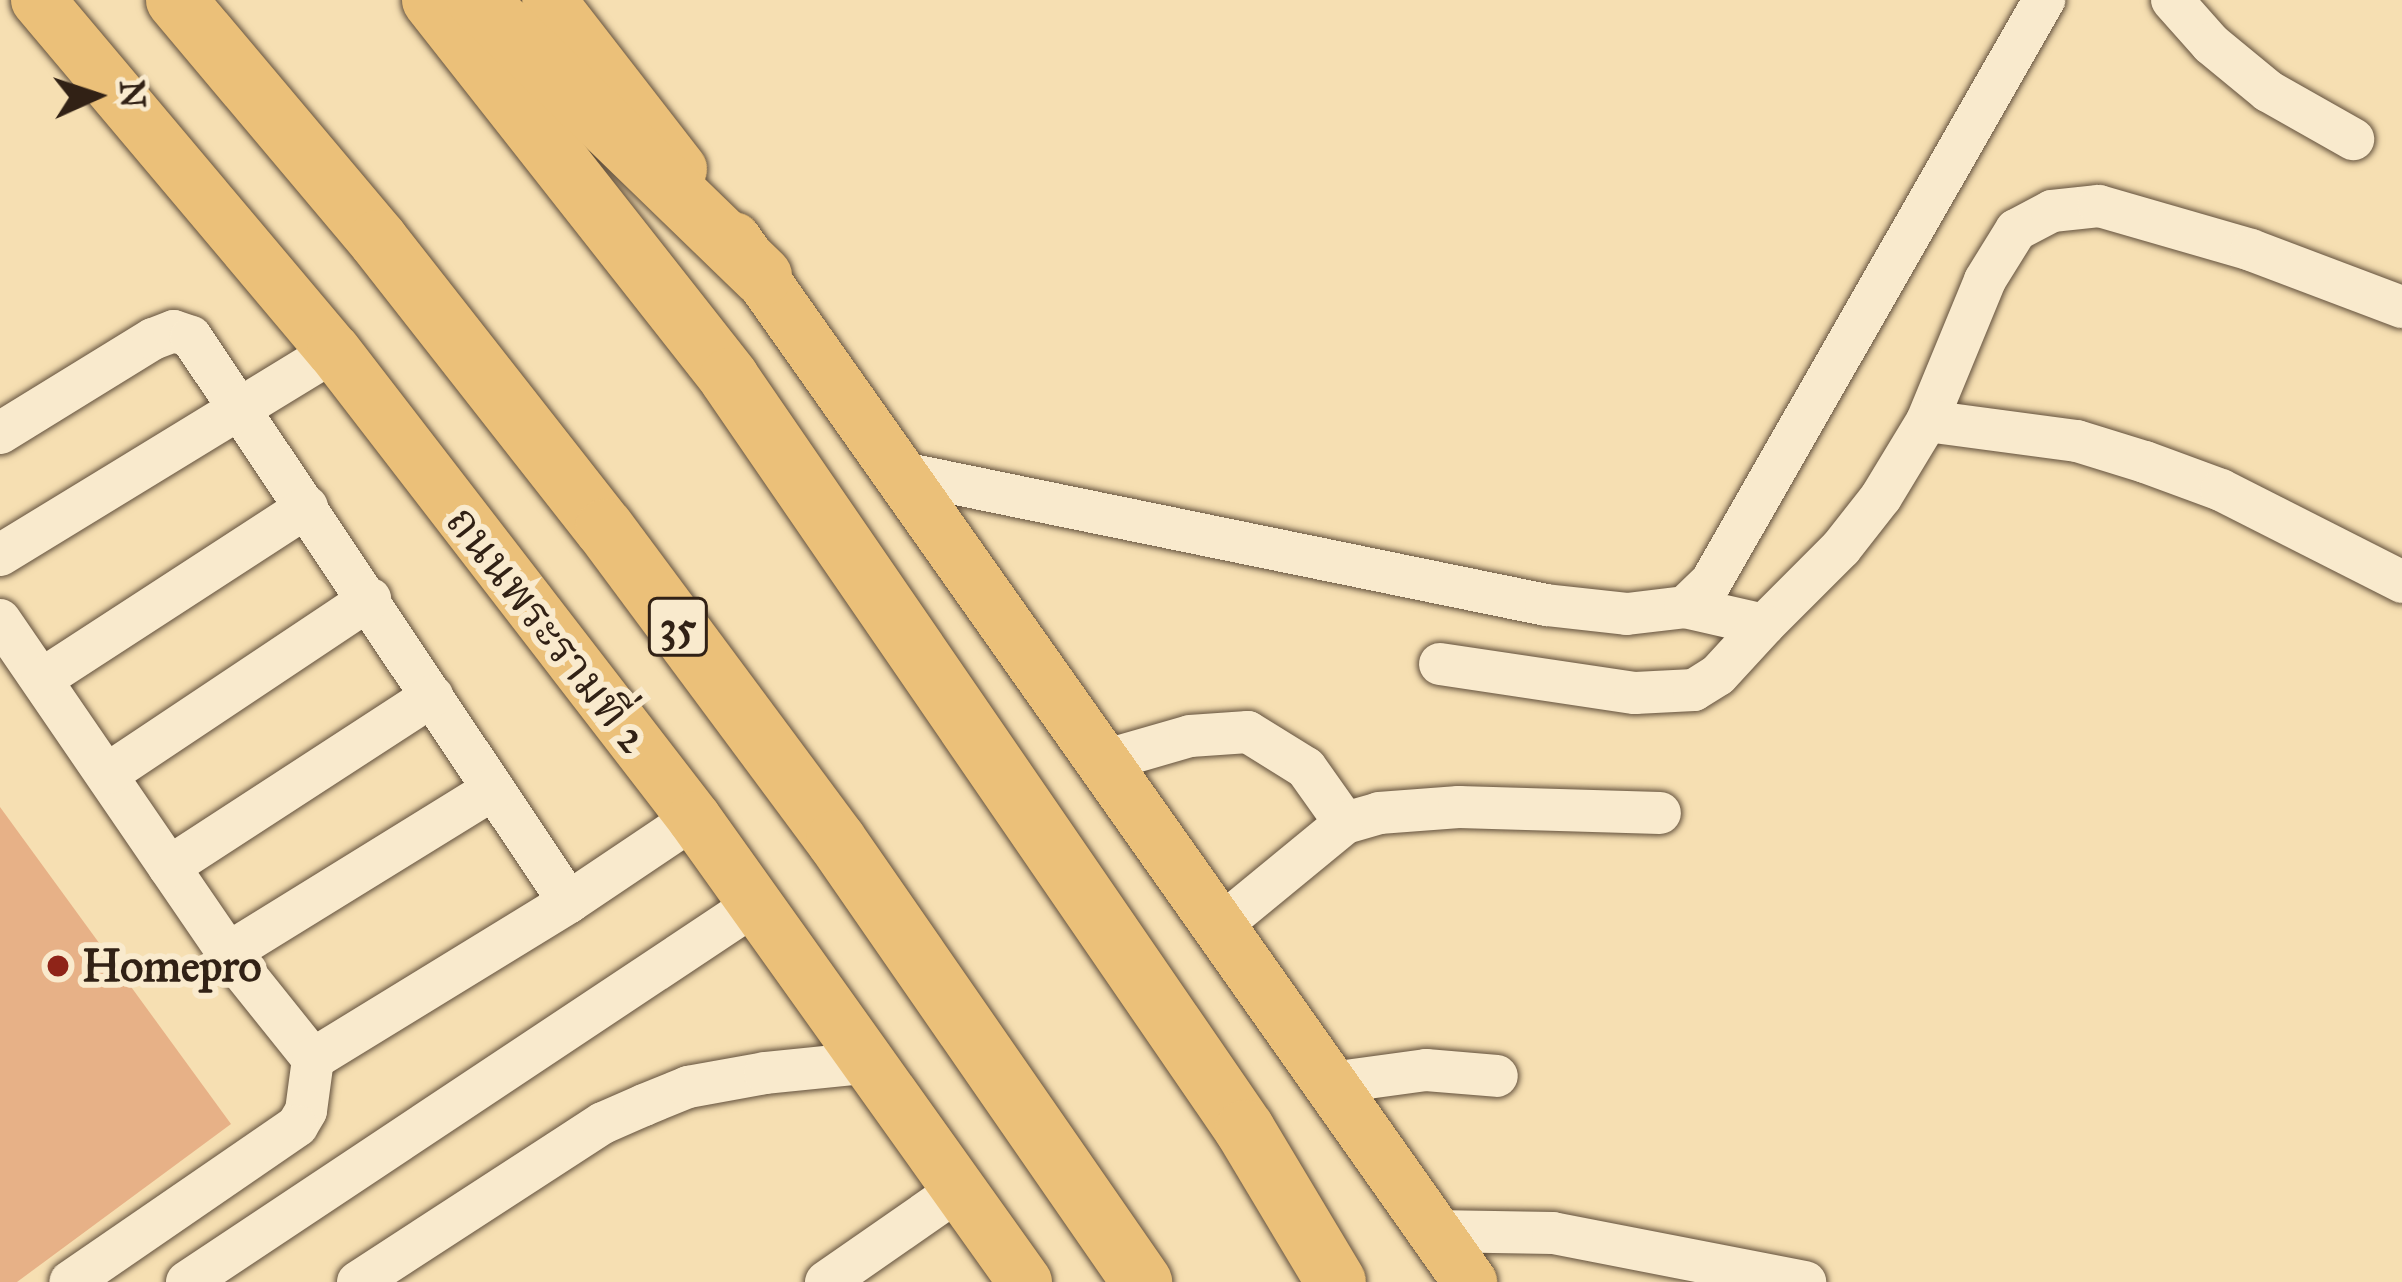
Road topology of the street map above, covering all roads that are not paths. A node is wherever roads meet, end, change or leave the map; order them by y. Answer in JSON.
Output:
{"nodes":[{"id":1,"x":38,"y":0,"type":"edge"},
{"id":2,"x":176,"y":0,"type":"edge"},
{"id":3,"x":432,"y":0,"type":"edge"},
{"id":4,"x":477,"y":0,"type":"edge"},
{"id":5,"x":549,"y":0,"type":"edge"},
{"id":6,"x":2044,"y":0,"type":"edge"},
{"id":7,"x":2171,"y":0,"type":"edge"},
{"id":8,"x":2353,"y":139,"type":"dead end"},
{"id":9,"x":762,"y":276,"type":"junction"},
{"id":10,"x":2402,"y":308,"type":"edge"},
{"id":11,"x":334,"y":351,"type":"junction"},
{"id":12,"x":242,"y":410,"type":"junction"},
{"id":13,"x":1927,"y":421,"type":"junction"},
{"id":14,"x":0,"y":433,"type":"edge"},
{"id":15,"x":903,"y":473,"type":"junction"},
{"id":16,"x":308,"y":507,"type":"junction"},
{"id":17,"x":0,"y":555,"type":"edge"},
{"id":18,"x":2402,"y":582,"type":"edge"},
{"id":19,"x":370,"y":599,"type":"junction"},
{"id":20,"x":1685,"y":607,"type":"junction"},
{"id":21,"x":0,"y":620,"type":"edge"},
{"id":22,"x":1764,"y":626,"type":"junction"},
{"id":23,"x":1440,"y":664,"type":"dead end"},
{"id":24,"x":42,"y":679,"type":"junction"},
{"id":25,"x":432,"y":696,"type":"junction"},
{"id":26,"x":1106,"y":760,"type":"junction"},
{"id":27,"x":109,"y":773,"type":"junction"},
{"id":28,"x":494,"y":789,"type":"junction"},
{"id":29,"x":1660,"y":813,"type":"dead end"},
{"id":30,"x":694,"y":818,"type":"junction"},
{"id":31,"x":1345,"y":823,"type":"junction"},
{"id":32,"x":169,"y":867,"type":"junction"},
{"id":33,"x":569,"y":902,"type":"junction"},
{"id":34,"x":757,"y":903,"type":"junction"},
{"id":35,"x":1221,"y":925,"type":"junction"},
{"id":36,"x":228,"y":953,"type":"junction"},
{"id":37,"x":313,"y":1058,"type":"junction"},
{"id":38,"x":873,"y":1062,"type":"junction"},
{"id":39,"x":1497,"y":1076,"type":"dead end"},
{"id":40,"x":1331,"y":1083,"type":"junction"},
{"id":41,"x":961,"y":1188,"type":"junction"},
{"id":42,"x":1435,"y":1232,"type":"junction"},
{"id":43,"x":1022,"y":1281,"type":"edge"},
{"id":44,"x":70,"y":1282,"type":"edge"},
{"id":45,"x":188,"y":1282,"type":"edge"},
{"id":46,"x":358,"y":1282,"type":"edge"},
{"id":47,"x":826,"y":1282,"type":"edge"},
{"id":48,"x":1142,"y":1282,"type":"edge"},
{"id":49,"x":1336,"y":1282,"type":"edge"},
{"id":50,"x":1470,"y":1282,"type":"edge"},
{"id":51,"x":1805,"y":1282,"type":"edge"}],
"edges":[{"from":1,"to":11,"type":"main road","name":"ถนนพระรามที่ 2","number":"35"},
{"from":2,"to":48,"type":"highway","number":"35"},
{"from":3,"to":49,"type":"highway"},
{"from":4,"to":9,"type":"highway"},
{"from":5,"to":9,"type":"main road"},
{"from":6,"to":20,"type":"street"},
{"from":7,"to":8,"type":"street"},
{"from":9,"to":15,"type":"main road"},
{"from":10,"to":13,"type":"street"},
{"from":11,"to":12,"type":"street"},
{"from":11,"to":30,"type":"main road","name":"ถนนพระรามที่ 2","number":"35"},
{"from":12,"to":14,"type":"street"},
{"from":12,"to":16,"type":"street"},
{"from":12,"to":17,"type":"street"},
{"from":13,"to":18,"type":"street"},
{"from":13,"to":22,"type":"street"},
{"from":15,"to":20,"type":"street"},
{"from":15,"to":26,"type":"main road"},
{"from":16,"to":19,"type":"street"},
{"from":16,"to":24,"type":"street"},
{"from":19,"to":25,"type":"street"},
{"from":19,"to":27,"type":"street"},
{"from":20,"to":22,"type":"street"},
{"from":21,"to":24,"type":"street"},
{"from":22,"to":23,"type":"street"},
{"from":24,"to":27,"type":"street"},
{"from":25,"to":28,"type":"street"},
{"from":25,"to":32,"type":"street"},
{"from":26,"to":31,"type":"street"},
{"from":26,"to":35,"type":"main road"},
{"from":27,"to":32,"type":"street"},
{"from":28,"to":33,"type":"street"},
{"from":28,"to":36,"type":"street"},
{"from":29,"to":31,"type":"street"},
{"from":30,"to":33,"type":"street"},
{"from":30,"to":34,"type":"main road","name":"ถนนพระรามที่ 2","number":"35"},
{"from":31,"to":35,"type":"street"},
{"from":32,"to":36,"type":"street"},
{"from":33,"to":37,"type":"street"},
{"from":34,"to":38,"type":"main road","name":"ถนนพระรามที่ 2","number":"35"},
{"from":34,"to":45,"type":"street"},
{"from":35,"to":40,"type":"main road"},
{"from":36,"to":37,"type":"street"},
{"from":37,"to":44,"type":"street"},
{"from":38,"to":41,"type":"main road","name":"ถนนพระรามที่ 2","number":"35"},
{"from":38,"to":46,"type":"street"},
{"from":39,"to":40,"type":"street"},
{"from":40,"to":42,"type":"main road"},
{"from":41,"to":43,"type":"main road","name":"ถนนพระรามที่ 2","number":"35"},
{"from":41,"to":47,"type":"street"},
{"from":42,"to":50,"type":"main road"},
{"from":42,"to":51,"type":"street"}]}
